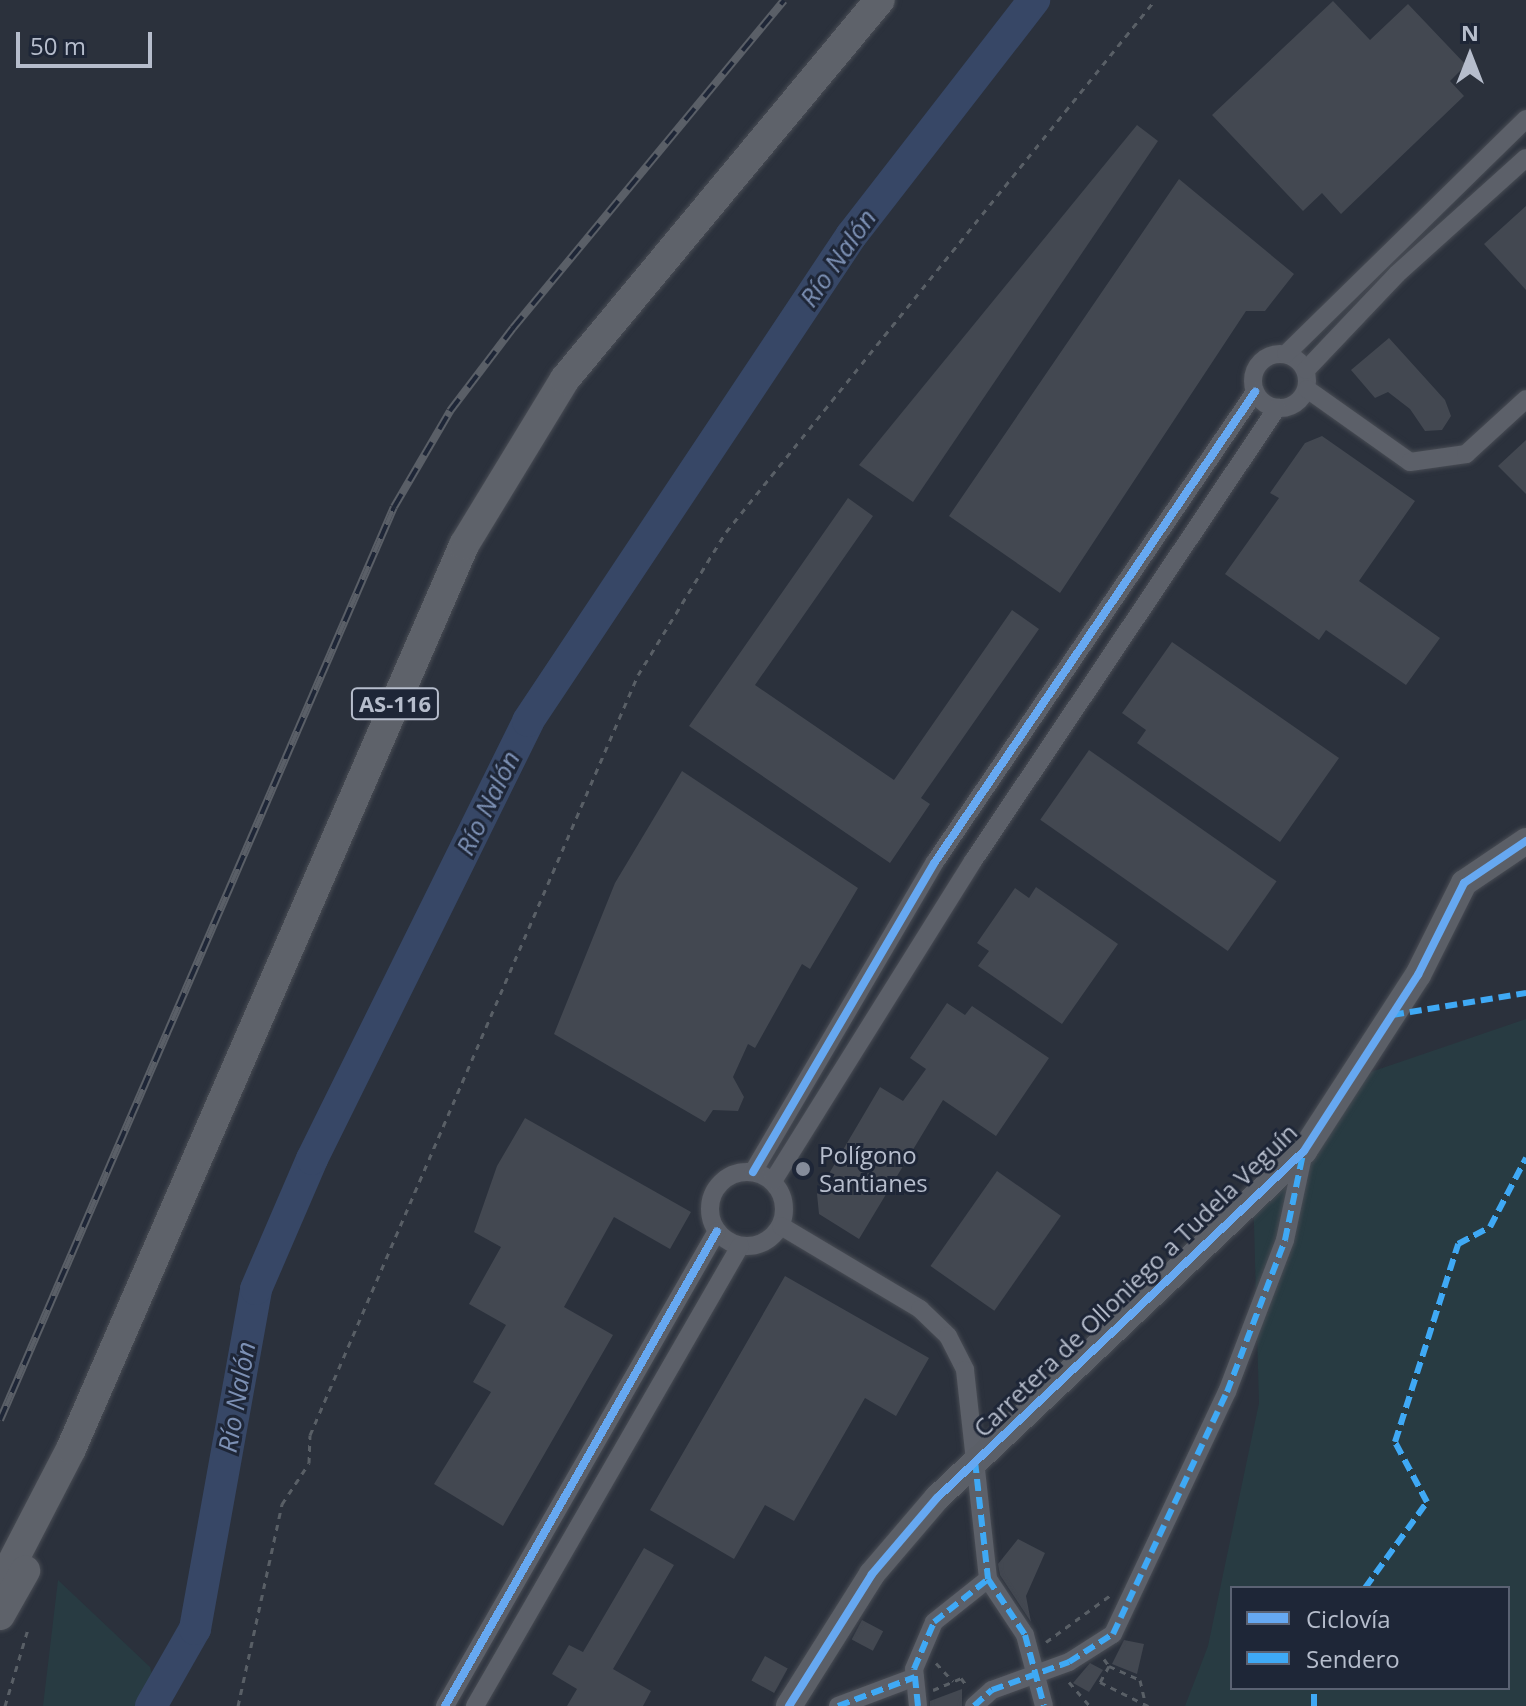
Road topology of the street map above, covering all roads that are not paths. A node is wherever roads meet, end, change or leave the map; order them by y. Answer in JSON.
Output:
{"nodes":[{"id":1,"x":880,"y":0,"type":"edge"},
{"id":2,"x":1526,"y":119,"type":"edge"},
{"id":3,"x":1526,"y":158,"type":"edge"},
{"id":4,"x":1286,"y":354,"type":"junction"},
{"id":5,"x":1306,"y":379,"type":"junction"},
{"id":6,"x":1255,"y":392,"type":"junction"},
{"id":7,"x":1526,"y":399,"type":"edge"},
{"id":8,"x":1277,"y":408,"type":"junction"},
{"id":9,"x":1526,"y":841,"type":"edge"},
{"id":10,"x":1304,"y":1151,"type":"junction"},
{"id":11,"x":753,"y":1172,"type":"junction"},
{"id":12,"x":773,"y":1181,"type":"junction"},
{"id":13,"x":781,"y":1226,"type":"junction"},
{"id":14,"x":717,"y":1231,"type":"junction"},
{"id":15,"x":740,"y":1246,"type":"junction"},
{"id":16,"x":975,"y":1461,"type":"junction"},
{"id":17,"x":50,"y":1493,"type":"junction"},
{"id":18,"x":988,"y":1579,"type":"junction"},
{"id":19,"x":0,"y":1586,"type":"edge"},
{"id":20,"x":0,"y":1615,"type":"edge"},
{"id":21,"x":1048,"y":1670,"type":"junction"},
{"id":22,"x":914,"y":1673,"type":"junction"},
{"id":23,"x":917,"y":1701,"type":"edge"},
{"id":24,"x":976,"y":1705,"type":"edge"},
{"id":25,"x":445,"y":1706,"type":"edge"},
{"id":26,"x":475,"y":1706,"type":"edge"},
{"id":27,"x":789,"y":1706,"type":"edge"},
{"id":28,"x":838,"y":1706,"type":"edge"},
{"id":29,"x":1044,"y":1706,"type":"edge"}],
"edges":[{"from":1,"to":17,"type":"main road","number":"AS-116"},
{"from":2,"to":4,"type":"street"},
{"from":3,"to":5,"type":"street"},
{"from":4,"to":5,"type":"street"},
{"from":4,"to":6,"type":"street"},
{"from":5,"to":7,"type":"street"},
{"from":5,"to":8,"type":"street"},
{"from":6,"to":8,"type":"street"},
{"from":6,"to":11,"type":"street"},
{"from":8,"to":12,"type":"street"},
{"from":9,"to":10,"type":"street","name":"Carretera de Olloniego a Tudela Veguín"},
{"from":10,"to":16,"type":"street","name":"Carretera de Olloniego a Tudela Veguín"},
{"from":10,"to":21,"type":"street"},
{"from":11,"to":12,"type":"street"},
{"from":11,"to":14,"type":"street"},
{"from":12,"to":13,"type":"street"},
{"from":13,"to":15,"type":"street"},
{"from":13,"to":16,"type":"street"},
{"from":14,"to":15,"type":"street"},
{"from":14,"to":25,"type":"street"},
{"from":15,"to":26,"type":"street"},
{"from":16,"to":18,"type":"street"},
{"from":16,"to":27,"type":"street","name":"Carretera de Olloniego a Tudela Veguín"},
{"from":17,"to":19,"type":"main road","number":"AS-116"},
{"from":17,"to":20,"type":"main road","number":"AS-116"},
{"from":18,"to":21,"type":"street"},
{"from":18,"to":22,"type":"street"},
{"from":21,"to":24,"type":"street"},
{"from":21,"to":29,"type":"street"},
{"from":22,"to":23,"type":"street"},
{"from":22,"to":28,"type":"street"}]}
